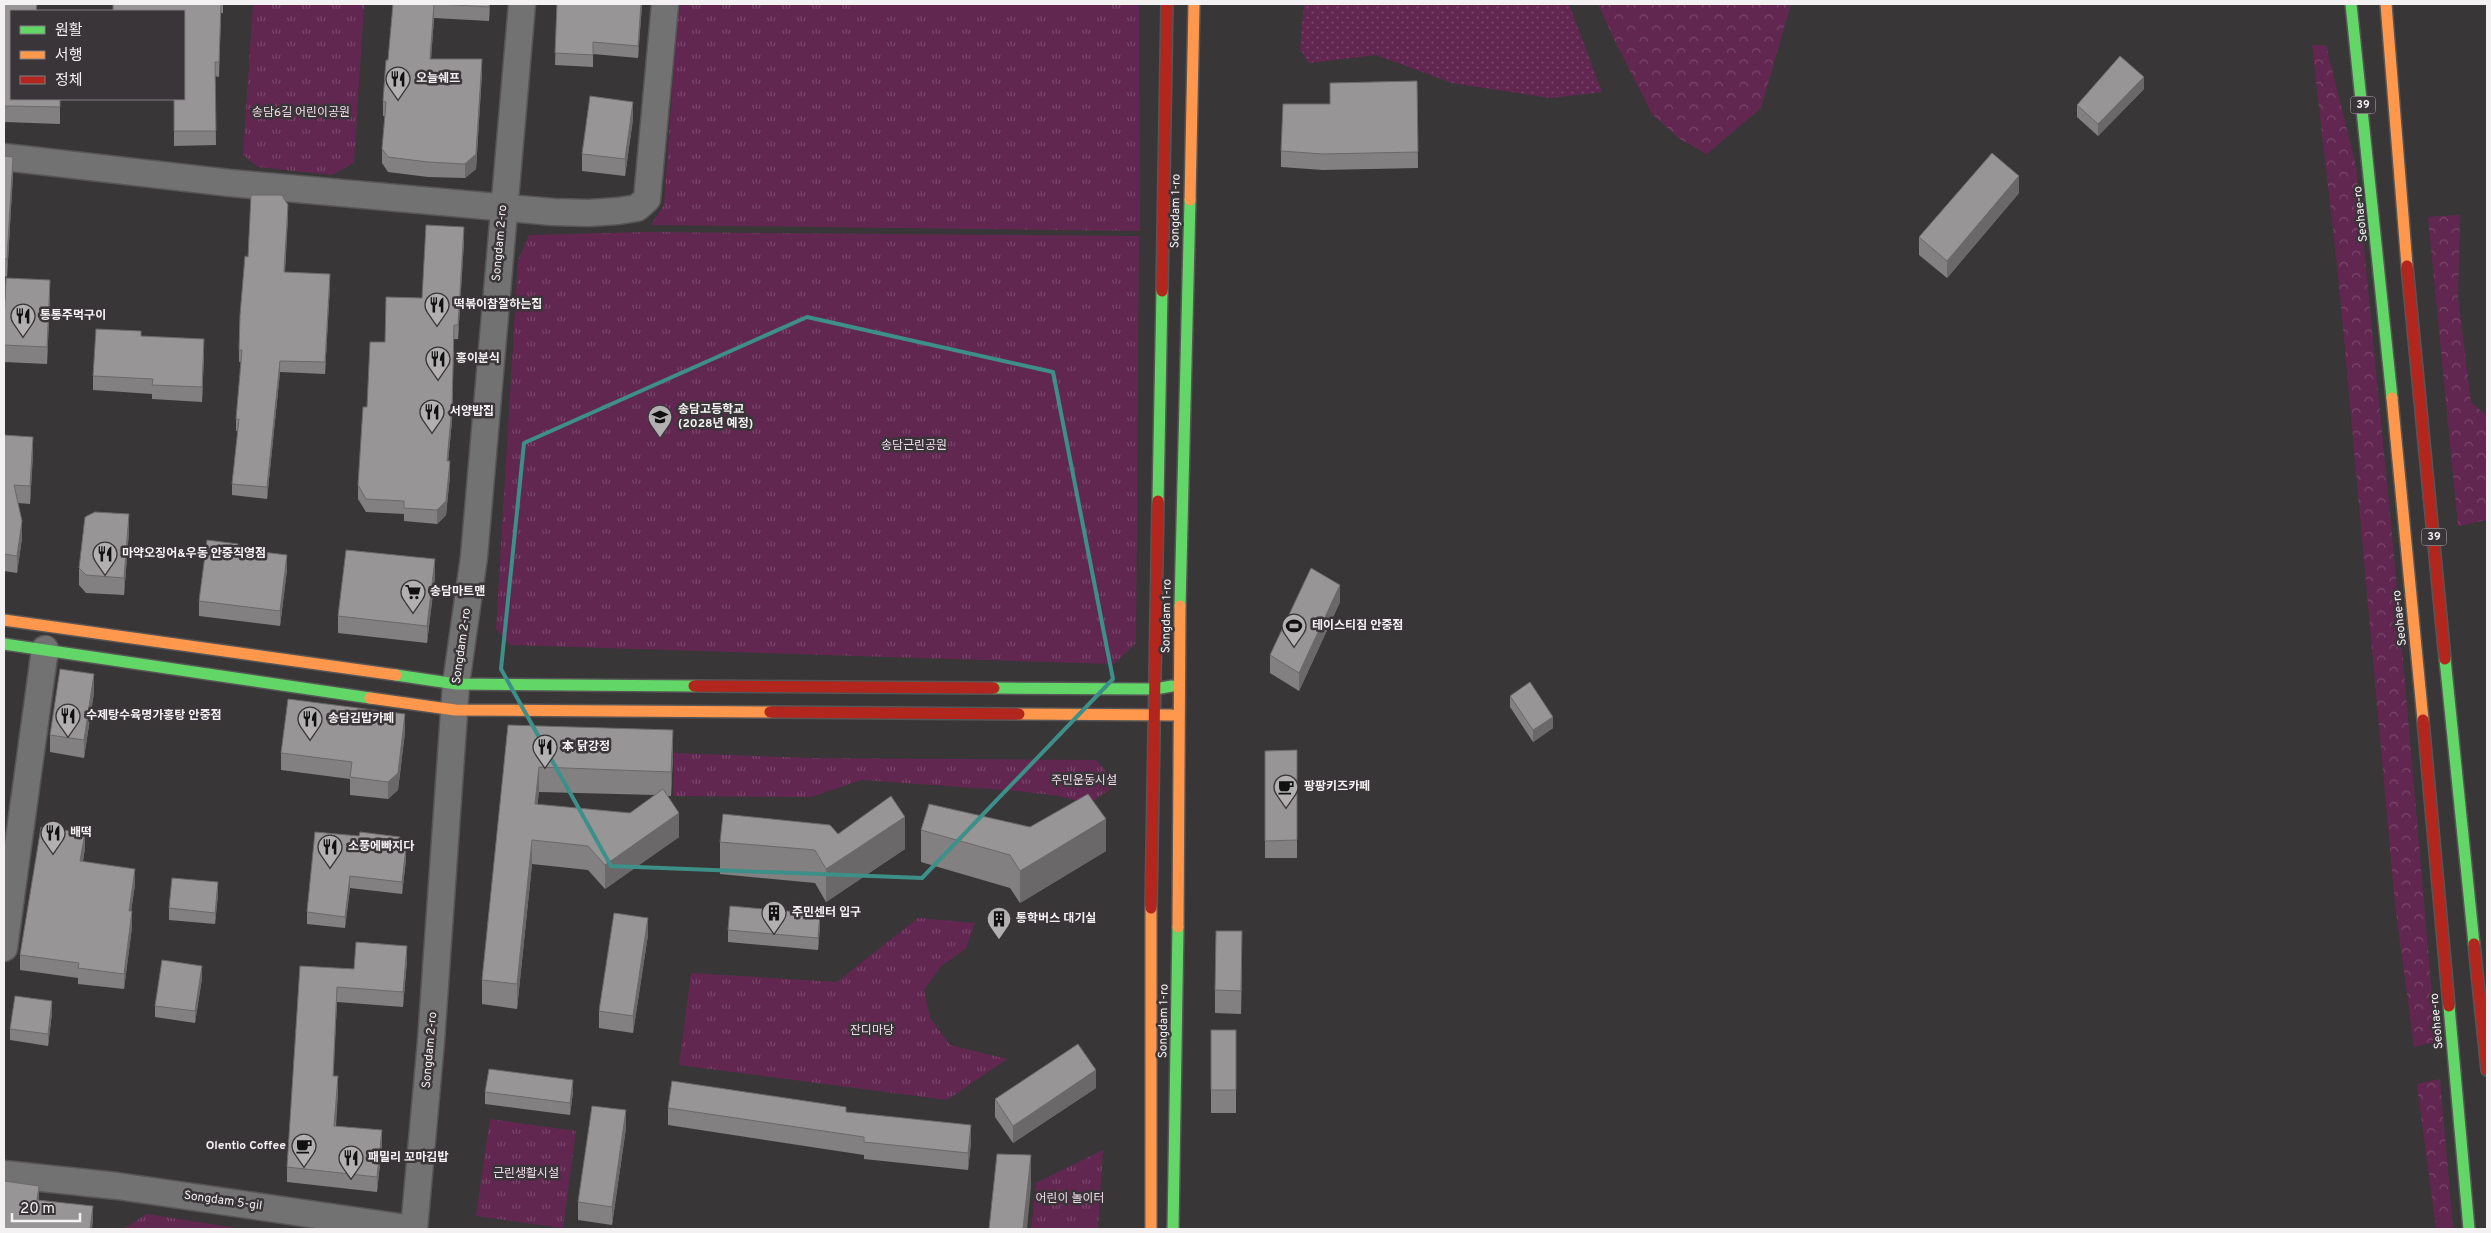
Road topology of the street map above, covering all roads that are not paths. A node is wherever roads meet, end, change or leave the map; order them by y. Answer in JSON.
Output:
{"nodes":[{"id":1,"x":522,"y":4,"type":"edge"},
{"id":2,"x":665,"y":4,"type":"edge"},
{"id":3,"x":1168,"y":4,"type":"edge"},
{"id":4,"x":1194,"y":4,"type":"edge"},
{"id":5,"x":2352,"y":4,"type":"edge"},
{"id":6,"x":2386,"y":4,"type":"edge"},
{"id":7,"x":4,"y":157,"type":"edge"},
{"id":8,"x":502,"y":208,"type":"junction"},
{"id":9,"x":4,"y":620,"type":"edge"},
{"id":10,"x":4,"y":644,"type":"edge"},
{"id":11,"x":45,"y":650,"type":"junction"},
{"id":12,"x":456,"y":684,"type":"junction"},
{"id":13,"x":1179,"y":685,"type":"junction"},
{"id":14,"x":1155,"y":689,"type":"junction"},
{"id":15,"x":455,"y":710,"type":"junction"},
{"id":16,"x":1154,"y":715,"type":"junction"},
{"id":17,"x":1178,"y":716,"type":"junction"},
{"id":18,"x":4,"y":948,"type":"edge"},
{"id":19,"x":2487,"y":1070,"type":"edge"},
{"id":20,"x":4,"y":1174,"type":"edge"},
{"id":21,"x":413,"y":1229,"type":"edge"},
{"id":22,"x":1151,"y":1229,"type":"edge"},
{"id":23,"x":1173,"y":1229,"type":"edge"},
{"id":24,"x":2469,"y":1229,"type":"edge"}],
"edges":[{"from":1,"to":8,"type":"street","name":"Songdam 2-ro"},
{"from":2,"to":8,"type":"street"},
{"from":3,"to":14,"type":"main road","name":"Songdam 1-ro"},
{"from":4,"to":13,"type":"main road","name":"Songdam 1-ro"},
{"from":5,"to":24,"type":"main road","name":"Seohae-ro","number":"39"},
{"from":6,"to":19,"type":"main road","number":"39"},
{"from":7,"to":8,"type":"street"},
{"from":8,"to":12,"type":"street","name":"Songdam 2-ro"},
{"from":9,"to":12,"type":"main road"},
{"from":10,"to":11,"type":"main road"},
{"from":11,"to":15,"type":"main road"},
{"from":11,"to":18,"type":"street"},
{"from":12,"to":14,"type":"main road"},
{"from":12,"to":15,"type":"street","name":"Songdam 2-ro"},
{"from":13,"to":14,"type":"main road"},
{"from":13,"to":17,"type":"main road","name":"Songdam 1-ro"},
{"from":14,"to":16,"type":"main road","name":"Songdam 1-ro"},
{"from":15,"to":16,"type":"main road"},
{"from":15,"to":21,"type":"street","name":"Songdam 2-ro"},
{"from":16,"to":17,"type":"main road"},
{"from":16,"to":22,"type":"main road","name":"Songdam 1-ro"},
{"from":17,"to":23,"type":"main road","name":"Songdam 1-ro"},
{"from":20,"to":21,"type":"street","name":"Songdam 5-gil"}]}
